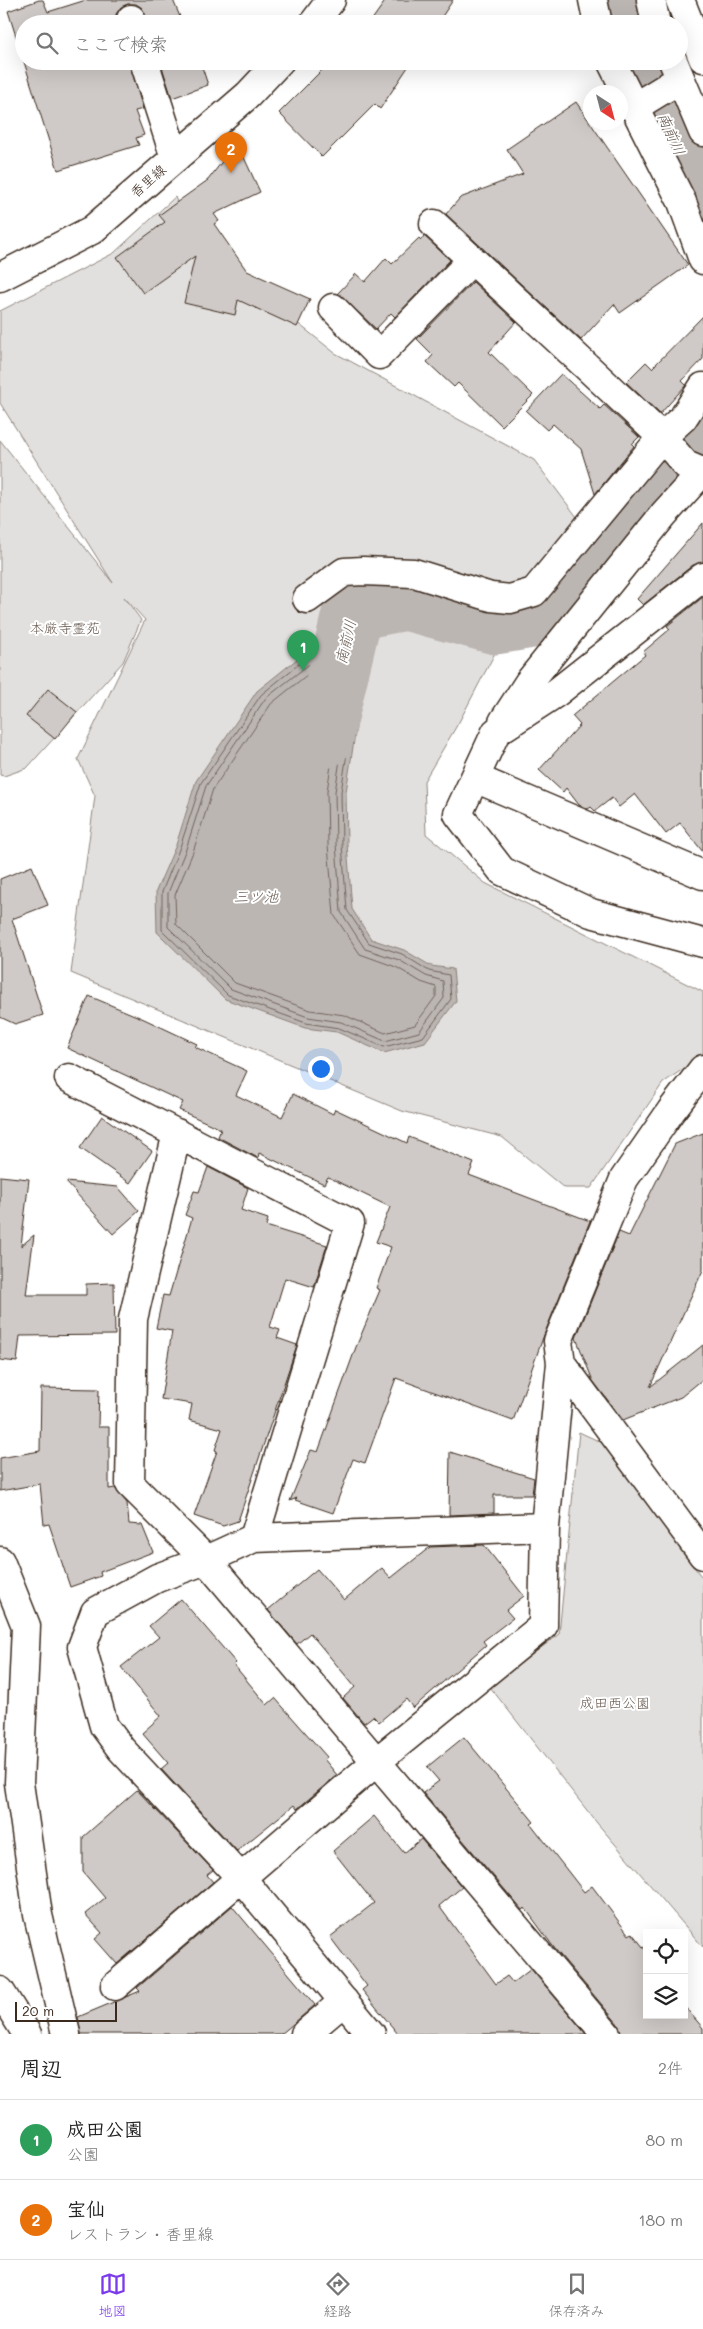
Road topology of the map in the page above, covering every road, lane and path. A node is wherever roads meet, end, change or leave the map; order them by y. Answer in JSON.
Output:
{"nodes":[{"id":1,"x":331,"y":0,"type":"edge"},
{"id":2,"x":592,"y":0,"type":"edge"},
{"id":3,"x":651,"y":0,"type":"edge"},
{"id":4,"x":680,"y":0,"type":"edge"},
{"id":5,"x":320,"y":15,"type":"edge"},
{"id":6,"x":596,"y":15,"type":"edge"},
{"id":7,"x":654,"y":15,"type":"edge"},
{"id":8,"x":686,"y":15,"type":"edge"},
{"id":9,"x":688,"y":20,"type":"edge"},
{"id":10,"x":703,"y":58,"type":"edge"},
{"id":11,"x":147,"y":70,"type":"edge"},
{"id":12,"x":272,"y":70,"type":"edge"},
{"id":13,"x":614,"y":70,"type":"edge"},
{"id":14,"x":677,"y":70,"type":"edge"},
{"id":15,"x":633,"y":108,"type":"junction"},
{"id":16,"x":703,"y":132,"type":"edge"},
{"id":17,"x":175,"y":158,"type":"junction"},
{"id":18,"x":434,"y":224,"type":"dead end"},
{"id":19,"x":472,"y":260,"type":"junction"},
{"id":20,"x":703,"y":260,"type":"edge"},
{"id":21,"x":0,"y":277,"type":"edge"},
{"id":22,"x":333,"y":308,"type":"dead end"},
{"id":23,"x":703,"y":387,"type":"edge"},
{"id":24,"x":664,"y":439,"type":"junction"},
{"id":25,"x":697,"y":469,"type":"edge"},
{"id":26,"x":703,"y":577,"type":"edge"},
{"id":27,"x":308,"y":599,"type":"dead end"},
{"id":28,"x":496,"y":732,"type":"junction"},
{"id":29,"x":475,"y":778,"type":"junction"},
{"id":30,"x":703,"y":875,"type":"edge"},
{"id":31,"x":703,"y":943,"type":"edge"},
{"id":32,"x":703,"y":1069,"type":"edge"},
{"id":33,"x":69,"y":1078,"type":"dead end"},
{"id":34,"x":177,"y":1133,"type":"junction"},
{"id":35,"x":562,"y":1363,"type":"junction"},
{"id":36,"x":545,"y":1526,"type":"junction"},
{"id":37,"x":254,"y":1538,"type":"junction"},
{"id":38,"x":703,"y":1555,"type":"edge"},
{"id":39,"x":206,"y":1560,"type":"junction"},
{"id":40,"x":0,"y":1561,"type":"edge"},
{"id":41,"x":376,"y":1762,"type":"junction"},
{"id":42,"x":242,"y":1879,"type":"junction"},
{"id":43,"x":115,"y":1986,"type":"dead end"},
{"id":44,"x":0,"y":1991,"type":"edge"},
{"id":45,"x":344,"y":2001,"type":"junction"},
{"id":46,"x":27,"y":2034,"type":"edge"},
{"id":47,"x":66,"y":2034,"type":"edge"},
{"id":48,"x":305,"y":2034,"type":"edge"},
{"id":49,"x":371,"y":2034,"type":"edge"},
{"id":50,"x":606,"y":2034,"type":"edge"}],
"edges":[{"from":1,"to":5,"type":"street"},
{"from":2,"to":6,"type":"street"},
{"from":3,"to":7,"type":"street"},
{"from":4,"to":8,"type":"street"},
{"from":9,"to":10,"type":"street"},
{"from":11,"to":17,"type":"street"},
{"from":12,"to":17,"type":"street","name":"香里線"},
{"from":13,"to":15,"type":"street"},
{"from":14,"to":15,"type":"street"},
{"from":14,"to":16,"type":"street"},
{"from":15,"to":20,"type":"street"},
{"from":17,"to":21,"type":"street","name":"香里線"},
{"from":18,"to":19,"type":"street"},
{"from":19,"to":22,"type":"street"},
{"from":19,"to":24,"type":"street"},
{"from":23,"to":24,"type":"street"},
{"from":24,"to":25,"type":"street"},
{"from":24,"to":27,"type":"street"},
{"from":25,"to":28,"type":"street"},
{"from":26,"to":28,"type":"street"},
{"from":28,"to":29,"type":"street"},
{"from":29,"to":30,"type":"street"},
{"from":29,"to":31,"type":"street"},
{"from":32,"to":35,"type":"street"},
{"from":33,"to":34,"type":"street"},
{"from":34,"to":37,"type":"street"},
{"from":34,"to":39,"type":"street"},
{"from":35,"to":36,"type":"street"},
{"from":35,"to":38,"type":"street"},
{"from":36,"to":37,"type":"street"},
{"from":36,"to":41,"type":"street"},
{"from":37,"to":39,"type":"street"},
{"from":39,"to":41,"type":"street"},
{"from":39,"to":42,"type":"street"},
{"from":40,"to":47,"type":"street"},
{"from":41,"to":42,"type":"street"},
{"from":41,"to":50,"type":"street"},
{"from":42,"to":43,"type":"street"},
{"from":42,"to":45,"type":"street"},
{"from":44,"to":46,"type":"street"},
{"from":45,"to":48,"type":"street"},
{"from":45,"to":49,"type":"street"}]}
